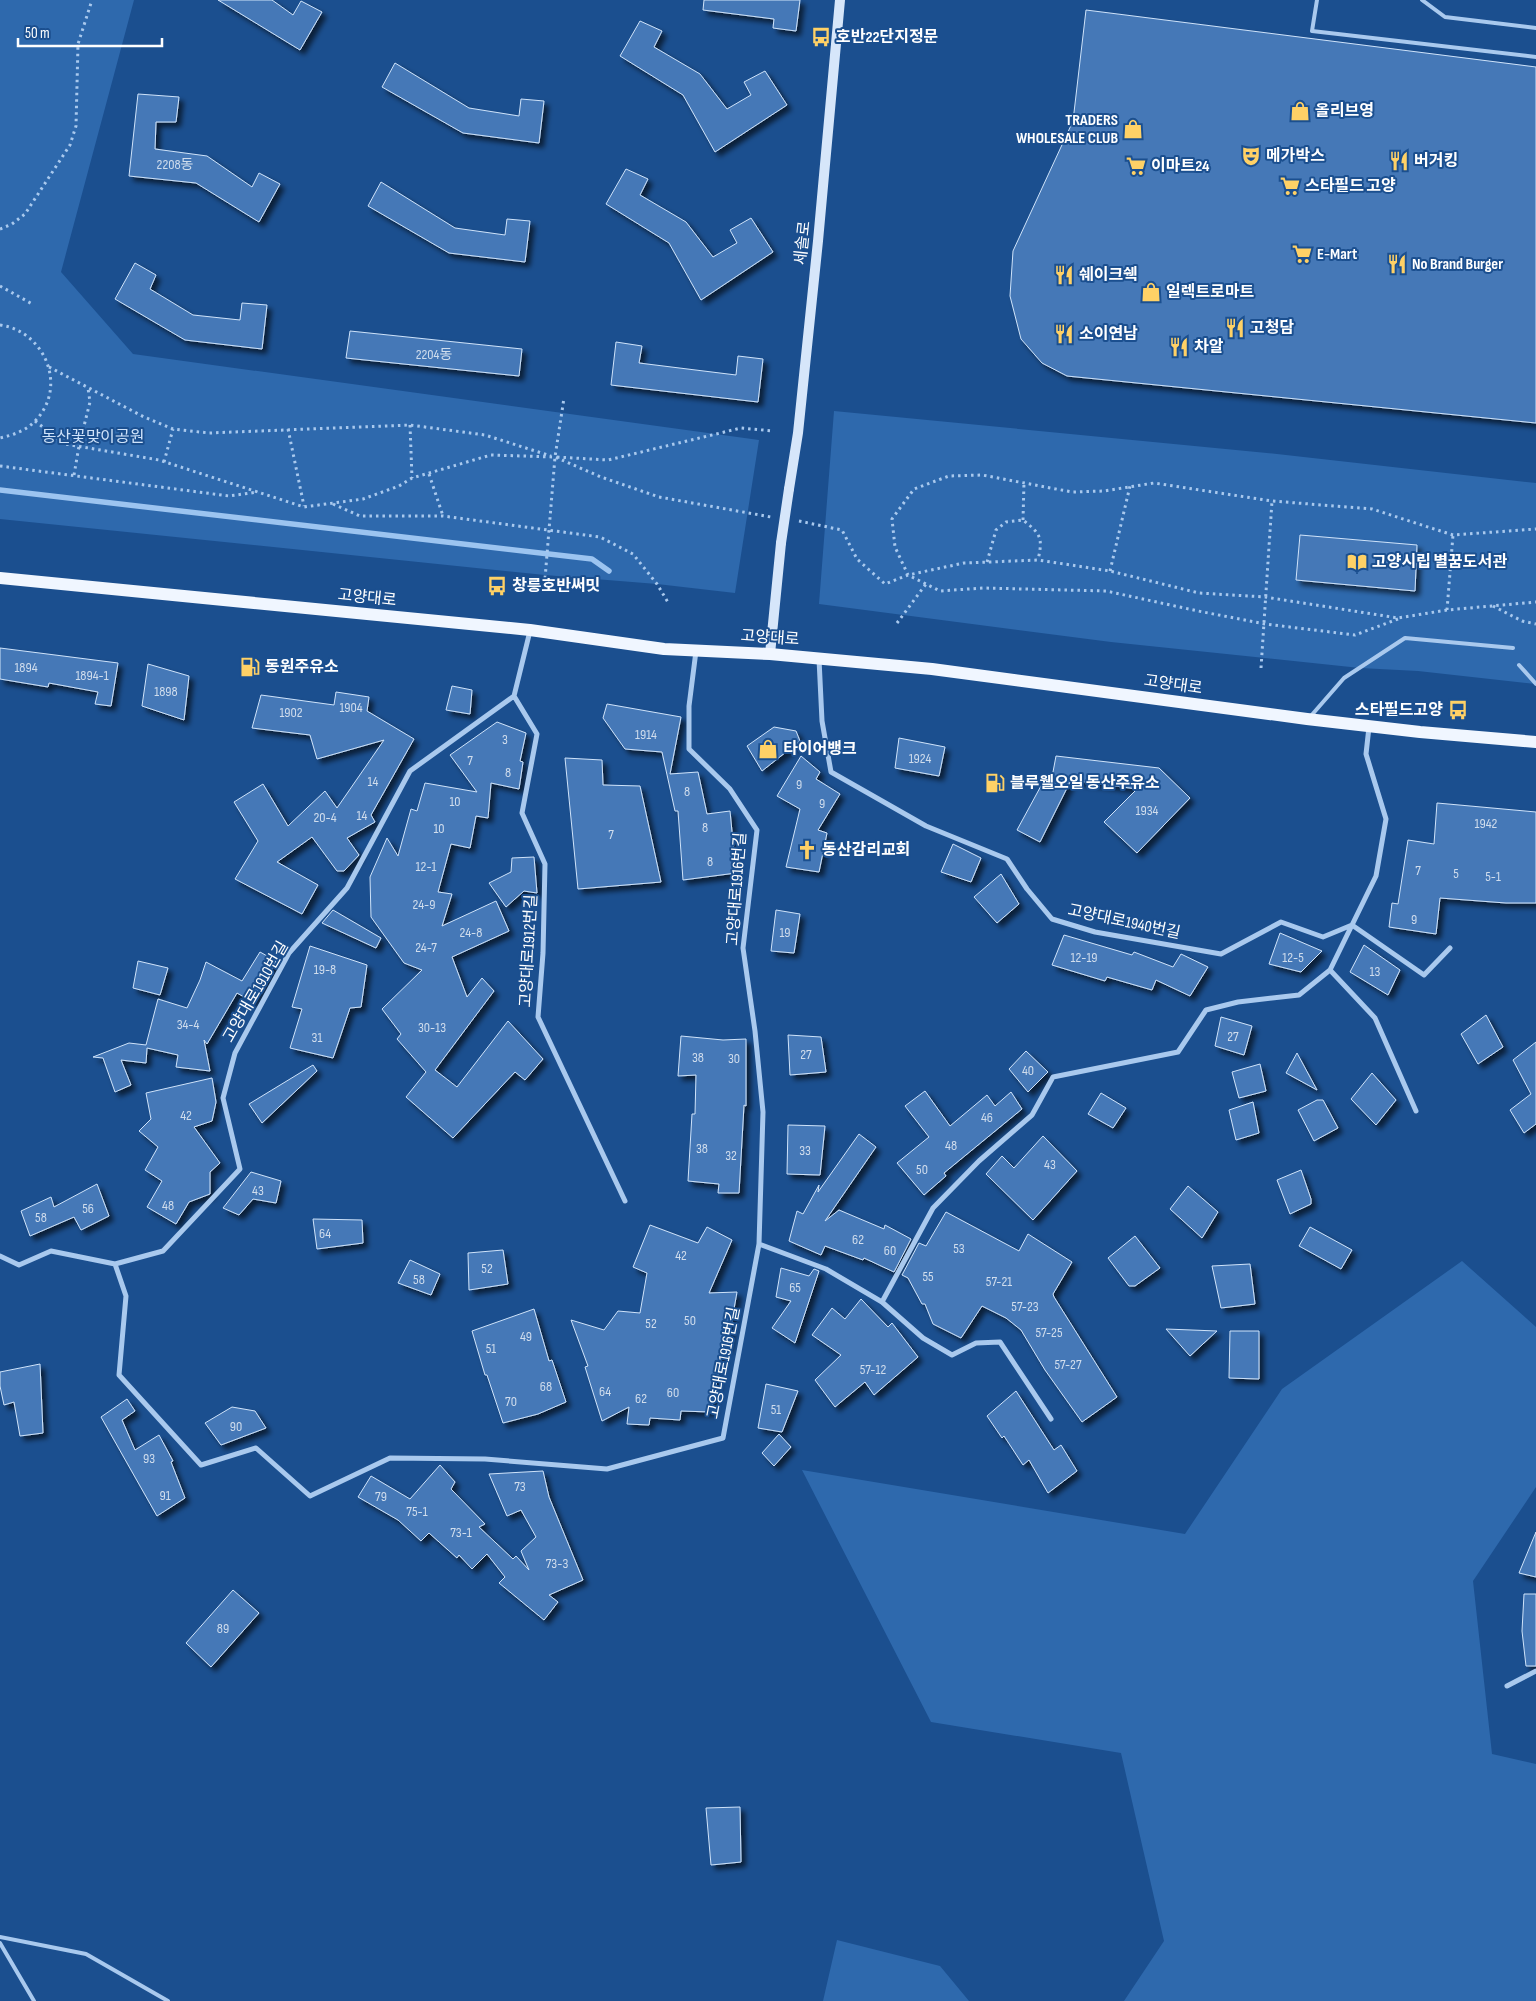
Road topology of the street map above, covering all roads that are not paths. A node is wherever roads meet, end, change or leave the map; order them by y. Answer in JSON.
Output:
{"nodes":[{"id":1,"x":840,"y":0,"type":"edge"},
{"id":2,"x":1317,"y":0,"type":"edge"},
{"id":3,"x":1422,"y":0,"type":"edge"},
{"id":4,"x":1536,"y":28,"type":"edge"},
{"id":5,"x":1536,"y":57,"type":"edge"},
{"id":6,"x":0,"y":578,"type":"edge"},
{"id":7,"x":530,"y":630,"type":"junction"},
{"id":8,"x":1513,"y":648,"type":"dead end"},
{"id":9,"x":696,"y":650,"type":"junction"},
{"id":10,"x":770,"y":654,"type":"junction"},
{"id":11,"x":819,"y":659,"type":"junction"},
{"id":12,"x":1519,"y":665,"type":"dead end"},
{"id":13,"x":1536,"y":684,"type":"edge"},
{"id":14,"x":514,"y":696,"type":"junction"},
{"id":15,"x":1307,"y":719,"type":"junction"},
{"id":16,"x":1369,"y":726,"type":"junction"},
{"id":17,"x":1536,"y":742,"type":"edge"},
{"id":18,"x":1352,"y":925,"type":"junction"},
{"id":19,"x":1450,"y":948,"type":"dead end"},
{"id":20,"x":1330,"y":970,"type":"junction"},
{"id":21,"x":1416,"y":1111,"type":"dead end"},
{"id":22,"x":625,"y":1201,"type":"dead end"},
{"id":23,"x":759,"y":1244,"type":"junction"},
{"id":24,"x":0,"y":1256,"type":"edge"},
{"id":25,"x":115,"y":1264,"type":"junction"},
{"id":26,"x":882,"y":1302,"type":"junction"},
{"id":27,"x":1051,"y":1419,"type":"dead end"},
{"id":28,"x":1536,"y":1672,"type":"edge"},
{"id":29,"x":1507,"y":1686,"type":"dead end"},
{"id":30,"x":0,"y":1937,"type":"edge"},
{"id":31,"x":0,"y":1943,"type":"edge"},
{"id":32,"x":34,"y":2001,"type":"edge"},
{"id":33,"x":168,"y":2001,"type":"edge"}],
"edges":[{"from":1,"to":10,"type":"street","name":"세솔로","bridge":true},
{"from":2,"to":5,"type":"lane"},
{"from":3,"to":4,"type":"lane"},
{"from":6,"to":7,"type":"main road","name":"고양대로"},
{"from":7,"to":9,"type":"main road","name":"고양대로"},
{"from":7,"to":14,"type":"street"},
{"from":8,"to":15,"type":"lane"},
{"from":9,"to":10,"type":"main road","name":"고양대로"},
{"from":9,"to":23,"type":"street","name":"고양대로1916번길"},
{"from":10,"to":11,"type":"main road","name":"고양대로"},
{"from":11,"to":15,"type":"main road","name":"고양대로"},
{"from":11,"to":18,"type":"street","name":"고양대로1940번길"},
{"from":12,"to":13,"type":"lane"},
{"from":14,"to":22,"type":"street","name":"고양대로1912번길"},
{"from":14,"to":25,"type":"street","name":"고양대로1910번길"},
{"from":15,"to":16,"type":"main road","name":"고양대로"},
{"from":16,"to":17,"type":"main road","name":"고양대로"},
{"from":16,"to":18,"type":"street"},
{"from":18,"to":19,"type":"street"},
{"from":18,"to":20,"type":"street"},
{"from":20,"to":21,"type":"street"},
{"from":20,"to":26,"type":"street"},
{"from":23,"to":25,"type":"street","name":"고양대로1916번길"},
{"from":23,"to":26,"type":"street"},
{"from":24,"to":25,"type":"street","name":"고양대로1910번길"},
{"from":26,"to":27,"type":"street"},
{"from":28,"to":29,"type":"street"},
{"from":30,"to":33,"type":"lane"},
{"from":31,"to":32,"type":"lane"}]}
